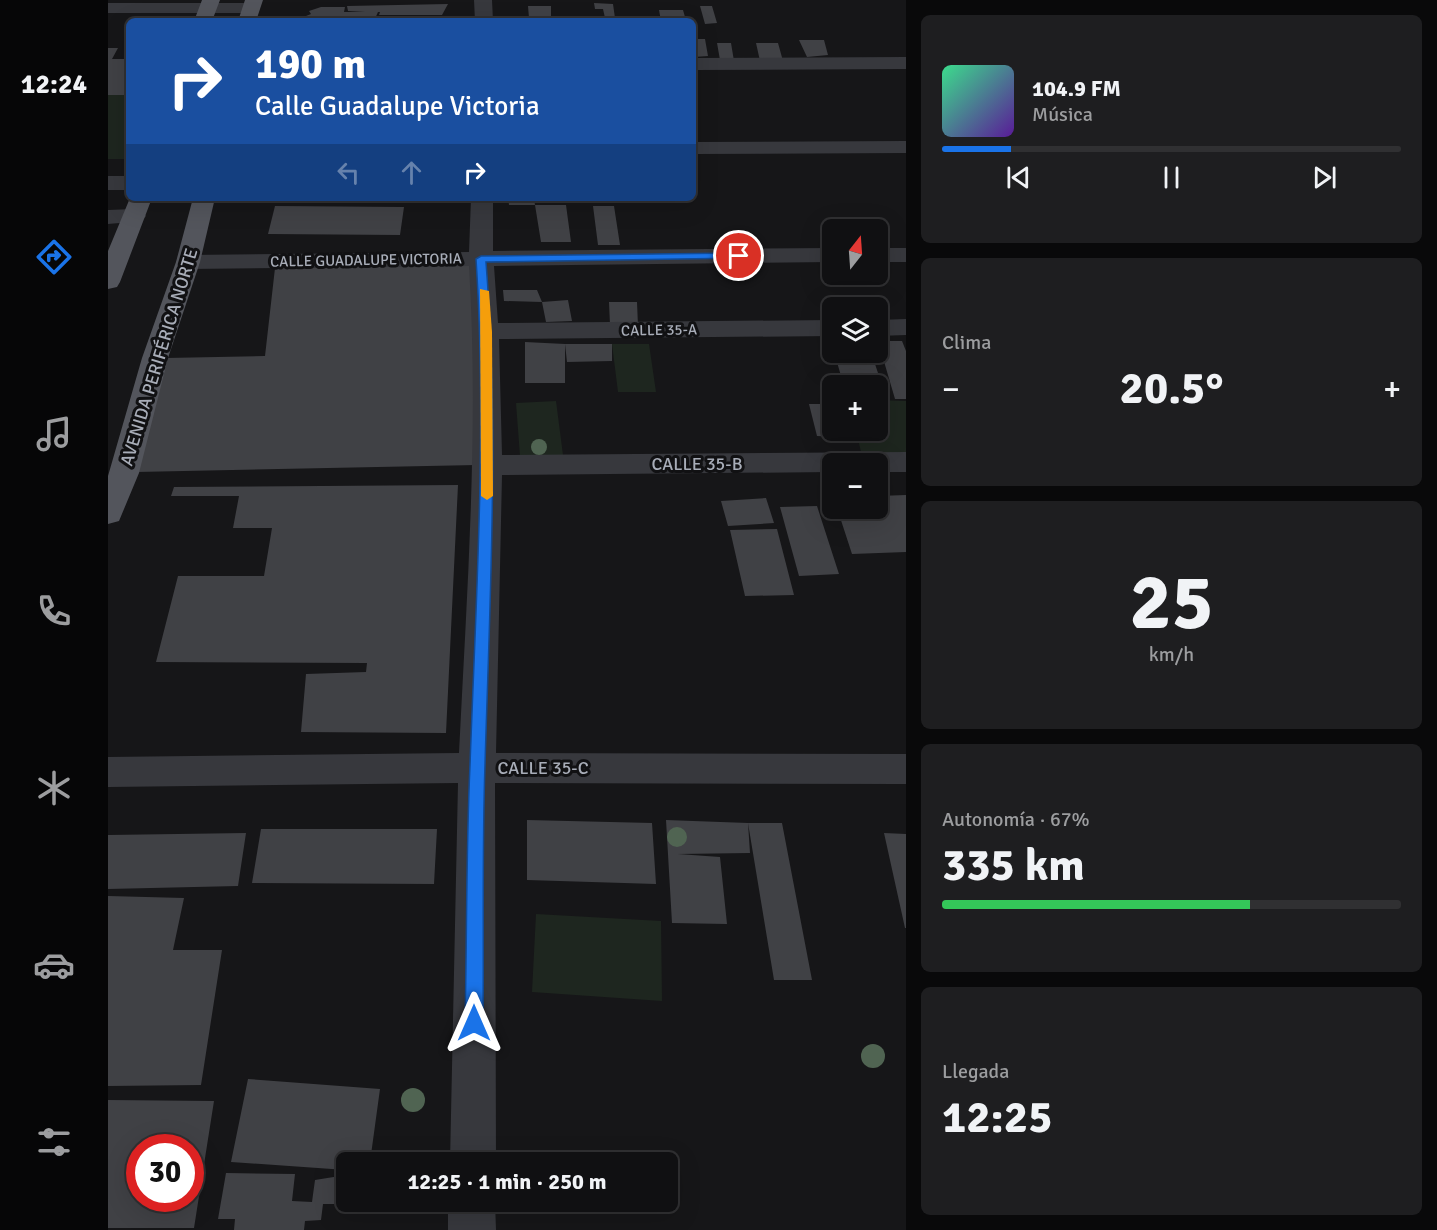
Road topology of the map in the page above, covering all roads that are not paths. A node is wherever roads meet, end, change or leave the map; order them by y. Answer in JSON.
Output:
{"nodes":[{"id":1,"x":483,"y":0,"type":"edge"},
{"id":2,"x":108,"y":8,"type":"edge"},
{"id":3,"x":207,"y":9,"type":"edge"},
{"id":4,"x":251,"y":10,"type":"edge"},
{"id":5,"x":484,"y":18,"type":"edge"},
{"id":6,"x":906,"y":63,"type":"edge"},
{"id":7,"x":696,"y":64,"type":"edge"},
{"id":8,"x":906,"y":147,"type":"edge"},
{"id":9,"x":696,"y":148,"type":"edge"},
{"id":10,"x":108,"y":183,"type":"edge"},
{"id":11,"x":126,"y":183,"type":"edge"},
{"id":12,"x":203,"y":201,"type":"edge"},
{"id":13,"x":482,"y":201,"type":"edge"},
{"id":14,"x":137,"y":207,"type":"edge"},
{"id":15,"x":108,"y":217,"type":"edge"},
{"id":16,"x":822,"y":255,"type":"edge"},
{"id":17,"x":888,"y":255,"type":"edge"},
{"id":18,"x":906,"y":255,"type":"edge"},
{"id":19,"x":481,"y":259,"type":"junction"},
{"id":20,"x":188,"y":262,"type":"junction"},
{"id":21,"x":108,"y":282,"type":"edge"},
{"id":22,"x":906,"y":327,"type":"edge"},
{"id":23,"x":822,"y":328,"type":"edge"},
{"id":24,"x":888,"y":328,"type":"edge"},
{"id":25,"x":486,"y":332,"type":"junction"},
{"id":26,"x":906,"y":462,"type":"edge"},
{"id":27,"x":117,"y":465,"type":"edge"},
{"id":28,"x":488,"y":465,"type":"junction"},
{"id":29,"x":108,"y":514,"type":"edge"},
{"id":30,"x":477,"y":768,"type":"junction"},
{"id":31,"x":906,"y":769,"type":"edge"},
{"id":32,"x":108,"y":772,"type":"edge"},
{"id":33,"x":473,"y":1152,"type":"edge"},
{"id":34,"x":472,"y":1212,"type":"edge"},
{"id":35,"x":472,"y":1230,"type":"edge"}],
"edges":[{"from":1,"to":5,"type":"street"},
{"from":2,"to":3,"type":"street"},
{"from":3,"to":4,"type":"street"},
{"from":6,"to":7,"type":"street"},
{"from":8,"to":9,"type":"street"},
{"from":10,"to":11,"type":"street"},
{"from":12,"to":20,"type":"main road","name":"AVENIDA PERIFÉRICA NORTE"},
{"from":13,"to":19,"type":"street"},
{"from":14,"to":15,"type":"street"},
{"from":14,"to":21,"type":"main road"},
{"from":16,"to":19,"type":"street","name":"CALLE GUADALUPE VICTORIA"},
{"from":17,"to":18,"type":"street"},
{"from":19,"to":20,"type":"street","name":"CALLE GUADALUPE VICTORIA"},
{"from":19,"to":25,"type":"street"},
{"from":20,"to":27,"type":"main road","name":"AVENIDA PERIFÉRICA NORTE"},
{"from":22,"to":24,"type":"street"},
{"from":23,"to":25,"type":"street","name":"CALLE 35-A"},
{"from":25,"to":28,"type":"street"},
{"from":26,"to":28,"type":"street","name":"CALLE 35-B"},
{"from":27,"to":29,"type":"main road","name":"AVENIDA PERIFÉRICA NORTE"},
{"from":28,"to":30,"type":"street"},
{"from":30,"to":31,"type":"street","name":"CALLE 35-C"},
{"from":30,"to":32,"type":"street","name":"CALLE 35-C"},
{"from":30,"to":33,"type":"street"},
{"from":34,"to":35,"type":"street"}]}
